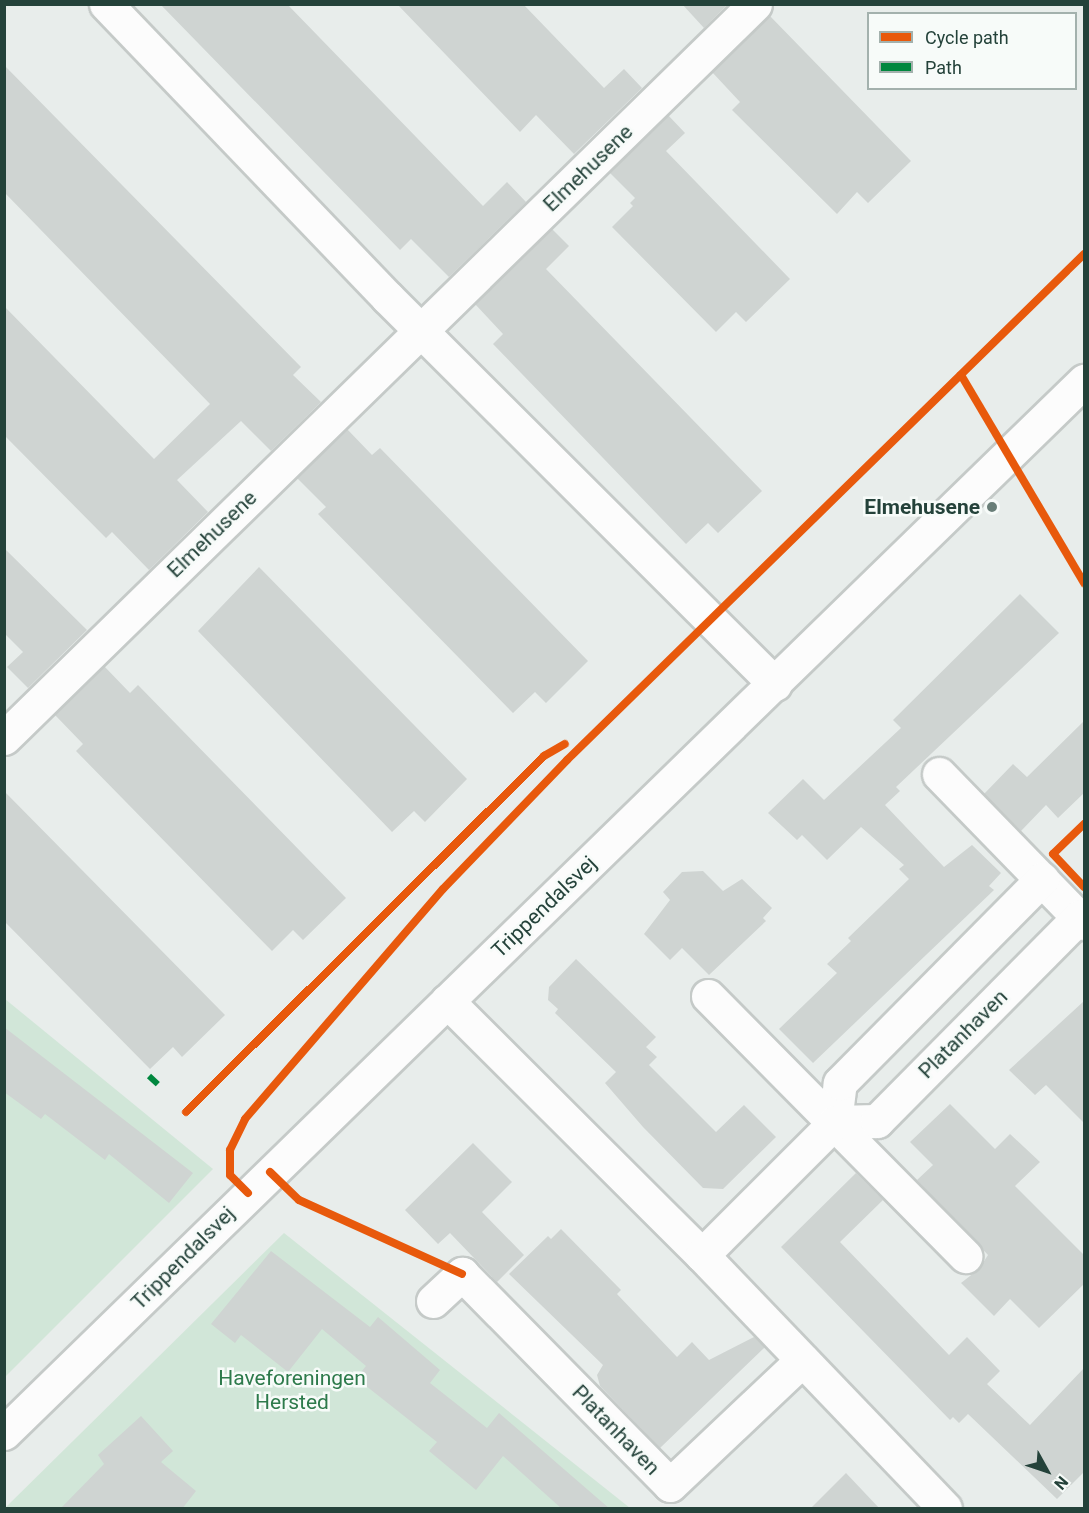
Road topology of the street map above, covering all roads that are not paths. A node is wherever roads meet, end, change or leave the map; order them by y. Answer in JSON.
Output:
{"nodes":[{"id":1,"x":106,"y":4,"type":"edge"},
{"id":2,"x":755,"y":4,"type":"edge"},
{"id":3,"x":421,"y":331,"type":"junction"},
{"id":4,"x":1084,"y":381,"type":"edge"},
{"id":5,"x":775,"y":684,"type":"junction"},
{"id":6,"x":4,"y":738,"type":"edge"},
{"id":7,"x":939,"y":774,"type":"dead end"},
{"id":8,"x":1042,"y":879,"type":"junction"},
{"id":9,"x":1082,"y":920,"type":"edge"},
{"id":10,"x":708,"y":996,"type":"dead end"},
{"id":11,"x":447,"y":1001,"type":"junction"},
{"id":12,"x":835,"y":1122,"type":"junction"},
{"id":13,"x":702,"y":1255,"type":"junction"},
{"id":14,"x":965,"y":1256,"type":"dead end"},
{"id":15,"x":433,"y":1301,"type":"dead end"},
{"id":16,"x":802,"y":1360,"type":"junction"},
{"id":17,"x":4,"y":1433,"type":"edge"},
{"id":18,"x":945,"y":1509,"type":"edge"}],
"edges":[{"from":1,"to":3,"type":"street"},
{"from":2,"to":3,"type":"street","name":"Elmehusene"},
{"from":3,"to":5,"type":"street"},
{"from":3,"to":6,"type":"street","name":"Elmehusene"},
{"from":4,"to":5,"type":"street","name":"Trippendalsvej"},
{"from":5,"to":11,"type":"street","name":"Trippendalsvej"},
{"from":7,"to":8,"type":"street","name":"Platanhaven"},
{"from":8,"to":9,"type":"street","name":"Platanhaven"},
{"from":8,"to":12,"type":"street"},
{"from":9,"to":12,"type":"street","name":"Platanhaven"},
{"from":10,"to":12,"type":"street"},
{"from":11,"to":13,"type":"street"},
{"from":11,"to":17,"type":"street","name":"Trippendalsvej"},
{"from":12,"to":13,"type":"street"},
{"from":12,"to":14,"type":"street"},
{"from":13,"to":16,"type":"street"},
{"from":15,"to":16,"type":"street","name":"Platanhaven"},
{"from":16,"to":18,"type":"street"}]}
